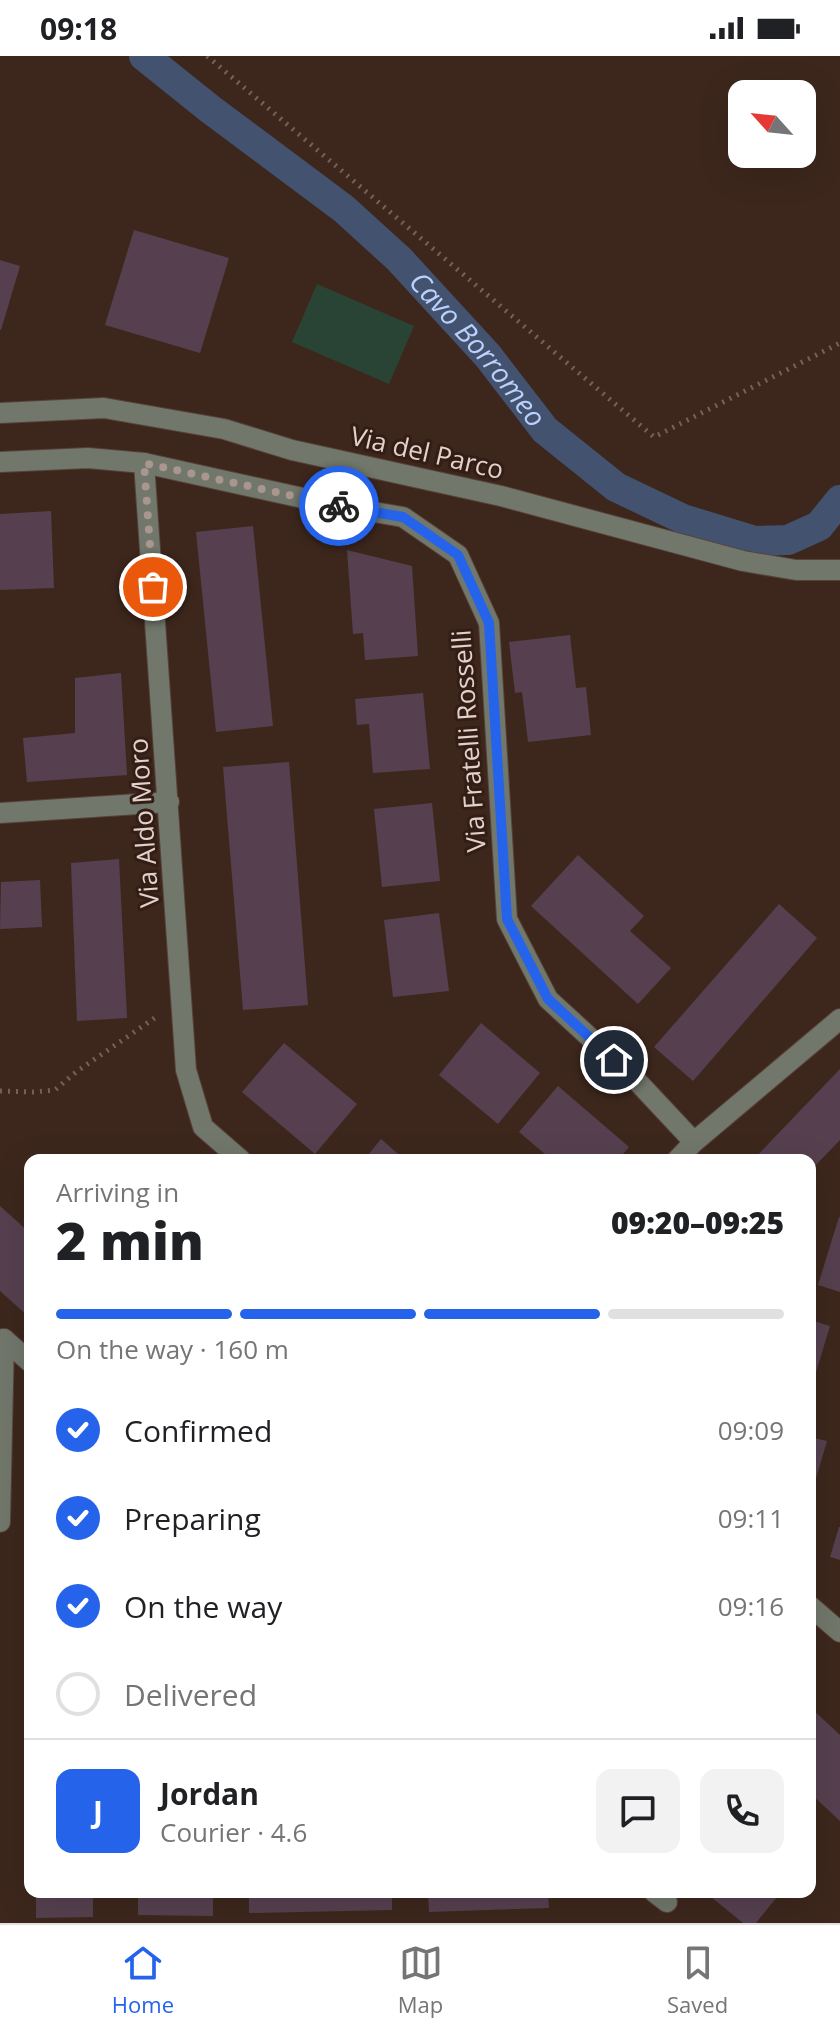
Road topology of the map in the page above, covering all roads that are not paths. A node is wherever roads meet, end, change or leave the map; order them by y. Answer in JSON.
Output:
{"nodes":[{"id":1,"x":0,"y":413,"type":"edge"},
{"id":2,"x":0,"y":462,"type":"edge"},
{"id":3,"x":144,"y":463,"type":"junction"},
{"id":4,"x":840,"y":570,"type":"edge"},
{"id":5,"x":169,"y":802,"type":"junction"},
{"id":6,"x":0,"y":813,"type":"edge"},
{"id":7,"x":840,"y":1019,"type":"edge"},
{"id":8,"x":694,"y":1142,"type":"junction"},
{"id":9,"x":234,"y":1154,"type":"edge"},
{"id":10,"x":683,"y":1154,"type":"edge"},
{"id":11,"x":24,"y":1357,"type":"edge"},
{"id":12,"x":0,"y":1522,"type":"edge"},
{"id":13,"x":816,"y":1611,"type":"edge"},
{"id":14,"x":840,"y":1632,"type":"edge"}],
"edges":[{"from":1,"to":4,"type":"street","name":"Via del Parco"},
{"from":2,"to":3,"type":"street","name":"Via Fratelli Rosselli"},
{"from":3,"to":5,"type":"street","name":"Via Aldo Moro"},
{"from":3,"to":8,"type":"street","name":"Via Fratelli Rosselli"},
{"from":5,"to":6,"type":"street"},
{"from":5,"to":9,"type":"street","name":"Via Aldo Moro"},
{"from":7,"to":8,"type":"street"},
{"from":8,"to":10,"type":"street"},
{"from":11,"to":12,"type":"street"},
{"from":13,"to":14,"type":"street"}]}
